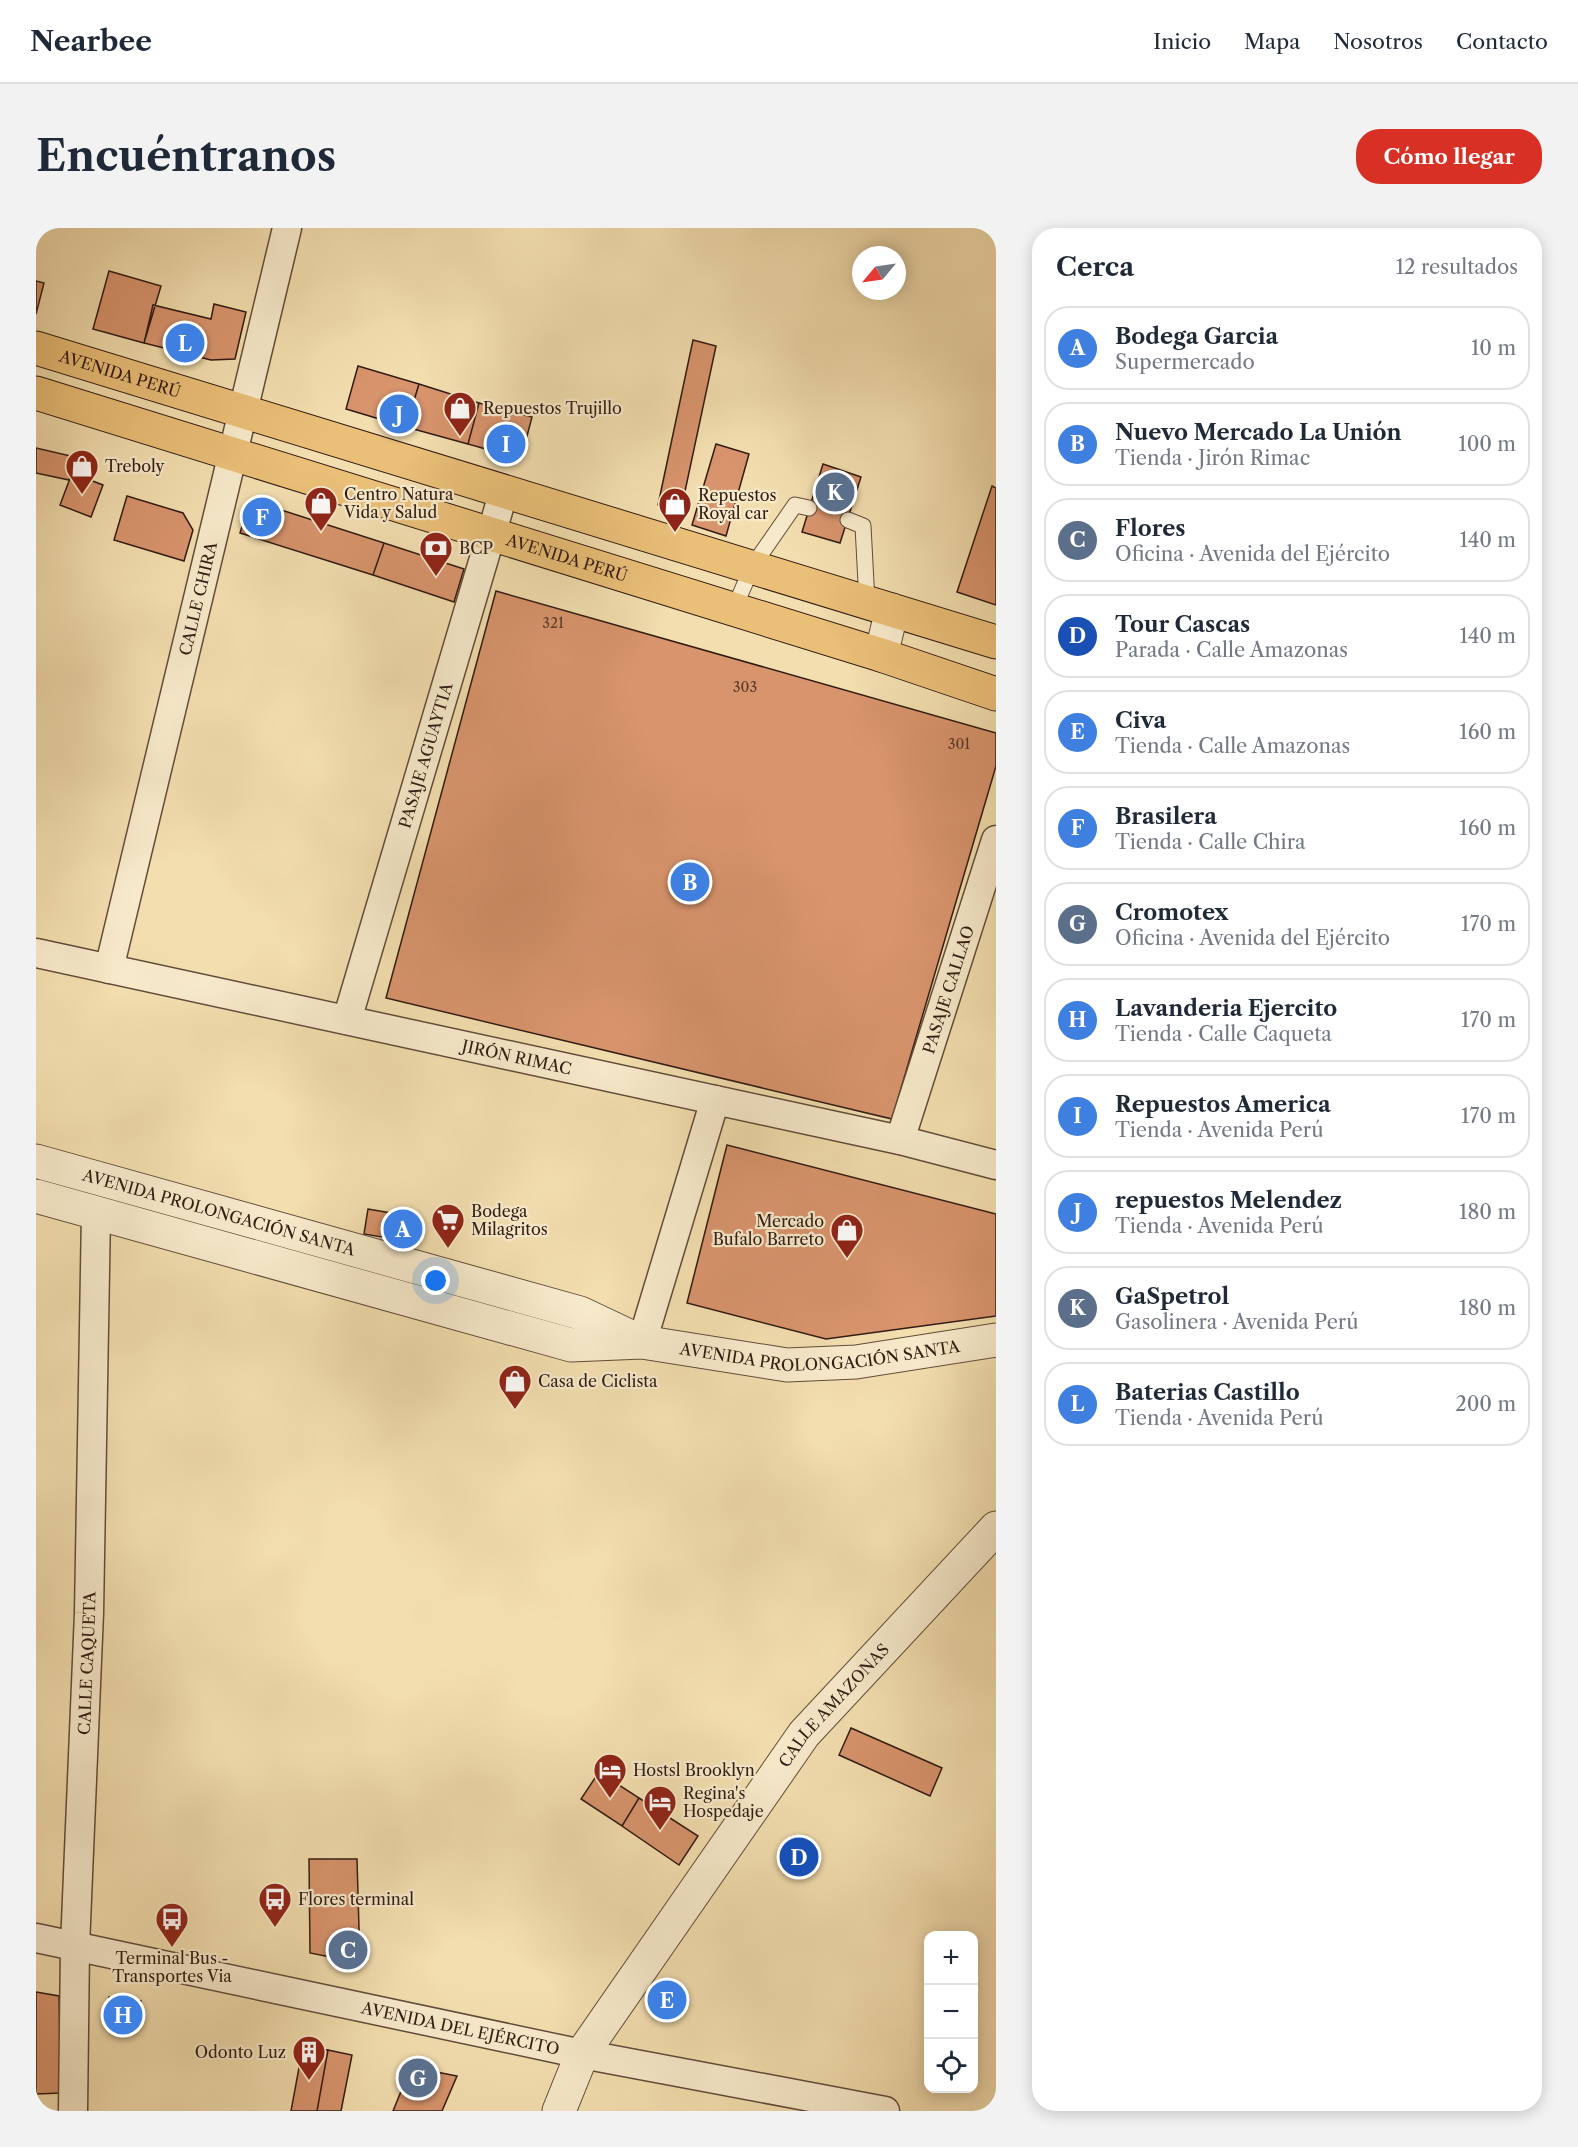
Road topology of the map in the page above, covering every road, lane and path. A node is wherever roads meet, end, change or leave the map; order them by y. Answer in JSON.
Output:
{"nodes":[{"id":1,"x":287,"y":228,"type":"edge"},
{"id":2,"x":36,"y":348,"type":"edge"},
{"id":3,"x":36,"y":393,"type":"edge"},
{"id":4,"x":242,"y":411,"type":"junction"},
{"id":5,"x":234,"y":454,"type":"junction"},
{"id":6,"x":504,"y":491,"type":"junction"},
{"id":7,"x":809,"y":508,"type":"dead end"},
{"id":8,"x":848,"y":520,"type":"dead end"},
{"id":9,"x":491,"y":534,"type":"junction"},
{"id":10,"x":752,"y":567,"type":"junction"},
{"id":11,"x":880,"y":606,"type":"junction"},
{"id":12,"x":734,"y":609,"type":"junction"},
{"id":13,"x":996,"y":642,"type":"edge"},
{"id":14,"x":881,"y":655,"type":"junction"},
{"id":15,"x":996,"y":693,"type":"edge"},
{"id":16,"x":996,"y":840,"type":"edge"},
{"id":17,"x":36,"y":953,"type":"edge"},
{"id":18,"x":109,"y":969,"type":"junction"},
{"id":19,"x":347,"y":1020,"type":"junction"},
{"id":20,"x":715,"y":1100,"type":"junction"},
{"id":21,"x":900,"y":1140,"type":"junction"},
{"id":22,"x":36,"y":1161,"type":"edge"},
{"id":23,"x":996,"y":1165,"type":"edge"},
{"id":24,"x":36,"y":1196,"type":"edge"},
{"id":25,"x":96,"y":1213,"type":"junction"},
{"id":26,"x":996,"y":1340,"type":"edge"},
{"id":27,"x":642,"y":1342,"type":"junction"},
{"id":28,"x":996,"y":1528,"type":"edge"},
{"id":29,"x":36,"y":1938,"type":"edge"},
{"id":30,"x":75,"y":1947,"type":"junction"},
{"id":31,"x":582,"y":2054,"type":"junction"},
{"id":32,"x":73,"y":2111,"type":"edge"},
{"id":33,"x":559,"y":2111,"type":"edge"},
{"id":34,"x":885,"y":2111,"type":"edge"}],
"edges":[{"from":1,"to":4,"type":"street","name":"CALLE CHIRA"},
{"from":2,"to":4,"type":"main road","name":"AVENIDA PERÚ"},
{"from":3,"to":5,"type":"main road","name":"AVENIDA PERÚ"},
{"from":4,"to":5,"type":"street","name":"CALLE CHIRA"},
{"from":4,"to":6,"type":"main road","name":"AVENIDA PERÚ"},
{"from":5,"to":9,"type":"main road","name":"AVENIDA PERÚ"},
{"from":5,"to":18,"type":"street","name":"CALLE CHIRA"},
{"from":6,"to":9,"type":"street","name":"PASAJE AGUAYTIA"},
{"from":6,"to":10,"type":"main road","name":"AVENIDA PERÚ"},
{"from":7,"to":10,"type":"lane"},
{"from":8,"to":11,"type":"lane"},
{"from":9,"to":12,"type":"main road","name":"AVENIDA PERÚ"},
{"from":9,"to":19,"type":"street","name":"PASAJE AGUAYTIA"},
{"from":10,"to":11,"type":"main road","name":"AVENIDA PERÚ"},
{"from":10,"to":12,"type":"lane"},
{"from":11,"to":13,"type":"main road","name":"AVENIDA PERÚ"},
{"from":11,"to":14,"type":"street"},
{"from":12,"to":14,"type":"main road","name":"AVENIDA PERÚ"},
{"from":14,"to":15,"type":"main road","name":"AVENIDA PERÚ"},
{"from":16,"to":21,"type":"street","name":"PASAJE CALLAO"},
{"from":17,"to":18,"type":"street","name":"JIRÓN RIMAC"},
{"from":18,"to":19,"type":"street","name":"JIRÓN RIMAC"},
{"from":19,"to":20,"type":"street","name":"JIRÓN RIMAC"},
{"from":20,"to":21,"type":"street","name":"JIRÓN RIMAC"},
{"from":20,"to":27,"type":"street"},
{"from":21,"to":23,"type":"street","name":"JIRÓN RIMAC"},
{"from":22,"to":27,"type":"street","name":"AVENIDA PROLONGACIÓN SANTA"},
{"from":24,"to":25,"type":"street","name":"AVENIDA PROLONGACIÓN SANTA"},
{"from":25,"to":27,"type":"street","name":"AVENIDA PROLONGACIÓN SANTA"},
{"from":25,"to":30,"type":"street","name":"CALLE CAQUETA"},
{"from":26,"to":27,"type":"street","name":"AVENIDA PROLONGACIÓN SANTA"},
{"from":28,"to":31,"type":"street","name":"CALLE AMAZONAS"},
{"from":29,"to":30,"type":"street","name":"AVENIDA DEL EJÉRCITO"},
{"from":30,"to":31,"type":"street","name":"AVENIDA DEL EJÉRCITO"},
{"from":30,"to":32,"type":"street","name":"CALLE CAQUETA"},
{"from":31,"to":33,"type":"street","name":"CALLE AMAZONAS"},
{"from":31,"to":34,"type":"street","name":"AVENIDA DEL EJÉRCITO"}]}
